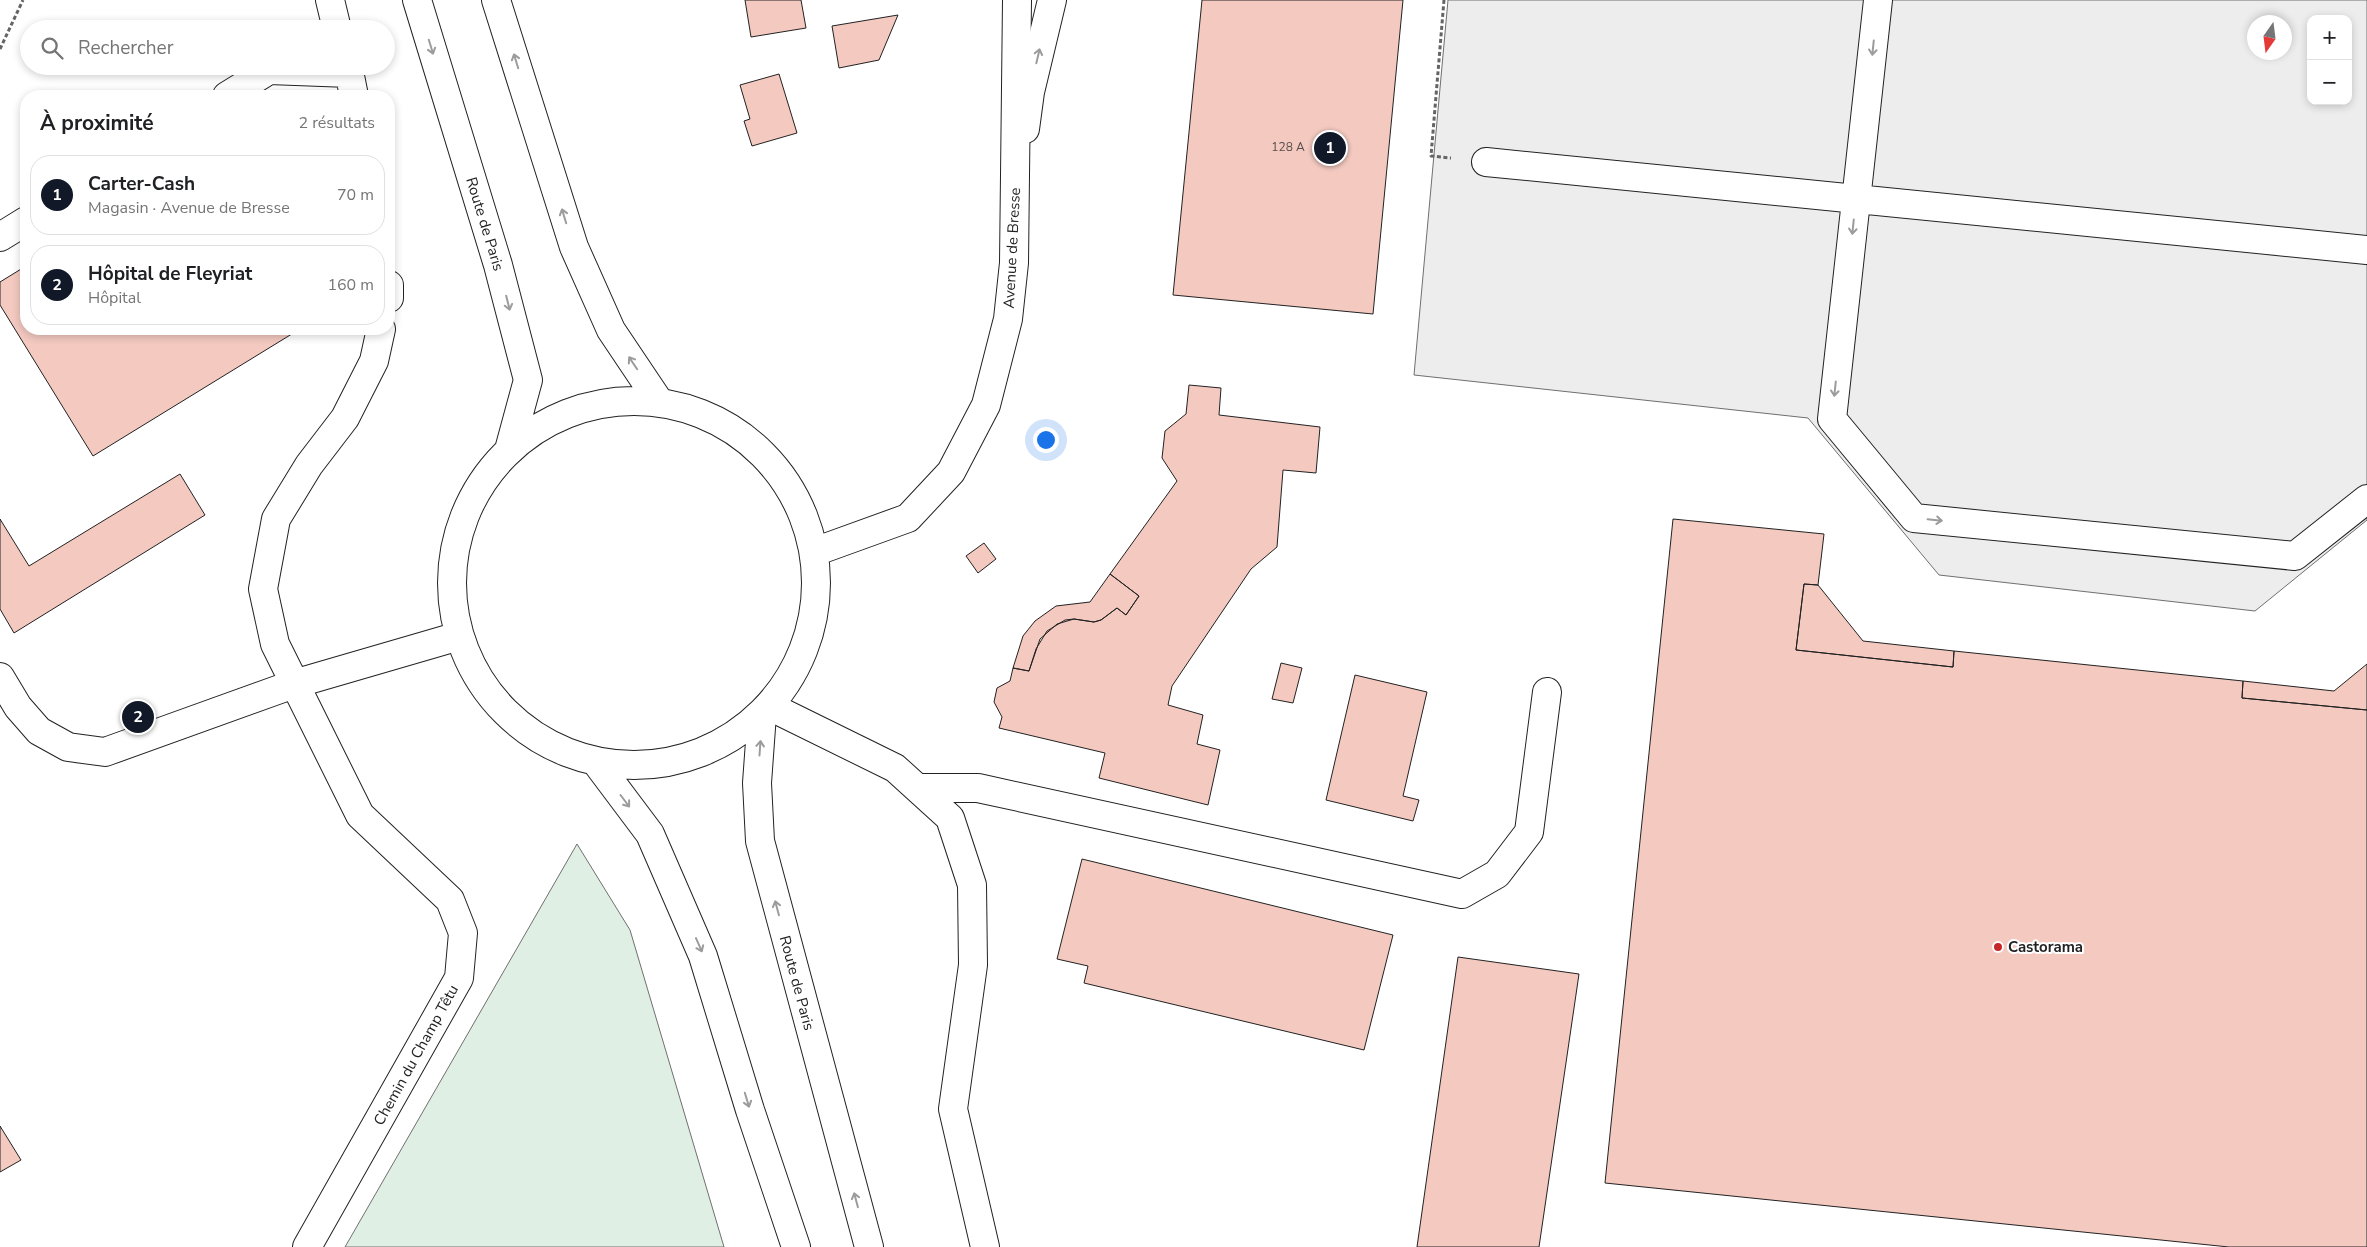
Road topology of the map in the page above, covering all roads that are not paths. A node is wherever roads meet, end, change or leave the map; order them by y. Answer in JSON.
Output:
{"nodes":[{"id":1,"x":330,"y":0,"type":"edge"},
{"id":2,"x":417,"y":0,"type":"edge"},
{"id":3,"x":496,"y":0,"type":"edge"},
{"id":4,"x":1017,"y":0,"type":"edge"},
{"id":5,"x":1052,"y":0,"type":"edge"},
{"id":6,"x":1878,"y":0,"type":"edge"},
{"id":7,"x":335,"y":20,"type":"edge"},
{"id":8,"x":261,"y":75,"type":"edge"},
{"id":9,"x":320,"y":75,"type":"edge"},
{"id":10,"x":350,"y":78,"type":"edge"},
{"id":11,"x":237,"y":90,"type":"edge"},
{"id":12,"x":1486,"y":162,"type":"road end"},
{"id":13,"x":1016,"y":190,"type":"junction"},
{"id":14,"x":1856,"y":199,"type":"junction"},
{"id":15,"x":20,"y":225,"type":"edge"},
{"id":16,"x":0,"y":237,"type":"edge"},
{"id":17,"x":2367,"y":250,"type":"edge"},
{"id":18,"x":380,"y":335,"type":"edge"},
{"id":19,"x":660,"y":403,"type":"junction"},
{"id":20,"x":509,"y":450,"type":"junction"},
{"id":21,"x":2367,"y":499,"type":"edge"},
{"id":22,"x":814,"y":552,"type":"junction"},
{"id":23,"x":459,"y":636,"type":"junction"},
{"id":24,"x":0,"y":677,"type":"edge"},
{"id":25,"x":294,"y":684,"type":"junction"},
{"id":26,"x":1547,"y":692,"type":"dead end"},
{"id":27,"x":765,"y":710,"type":"junction"},
{"id":28,"x":596,"y":762,"type":"junction"},
{"id":29,"x":919,"y":788,"type":"junction"},
{"id":30,"x":307,"y":1247,"type":"edge"},
{"id":31,"x":796,"y":1247,"type":"edge"},
{"id":32,"x":868,"y":1247,"type":"edge"},
{"id":33,"x":985,"y":1247,"type":"edge"}],
"edges":[{"from":1,"to":7,"type":"main road"},
{"from":2,"to":20,"type":"main road","name":"Route de Paris","one_way":true},
{"from":19,"to":3,"type":"main road","one_way":true},
{"from":4,"to":13,"type":"main road","name":"Avenue de Bresse"},
{"from":13,"to":5,"type":"main road","one_way":true},
{"from":6,"to":14,"type":"main road","one_way":true},
{"from":8,"to":11,"type":"main road"},
{"from":9,"to":10,"type":"main road"},
{"from":12,"to":14,"type":"main road"},
{"from":13,"to":22,"type":"main road","name":"Avenue de Bresse"},
{"from":14,"to":17,"type":"main road"},
{"from":14,"to":21,"type":"main road","one_way":true},
{"from":15,"to":16,"type":"main road"},
{"from":18,"to":25,"type":"main road","name":"Chemin du Champ Têtu"},
{"from":19,"to":20,"type":"main road"},
{"from":19,"to":22,"type":"main road"},
{"from":20,"to":23,"type":"main road"},
{"from":22,"to":27,"type":"main road"},
{"from":23,"to":25,"type":"main road"},
{"from":23,"to":28,"type":"main road"},
{"from":24,"to":25,"type":"main road"},
{"from":25,"to":30,"type":"main road","name":"Chemin du Champ Têtu"},
{"from":26,"to":29,"type":"main road"},
{"from":27,"to":28,"type":"main road"},
{"from":27,"to":29,"type":"main road"},
{"from":32,"to":27,"type":"main road","name":"Route de Paris","one_way":true},
{"from":28,"to":31,"type":"main road","one_way":true},
{"from":29,"to":33,"type":"main road"}]}
